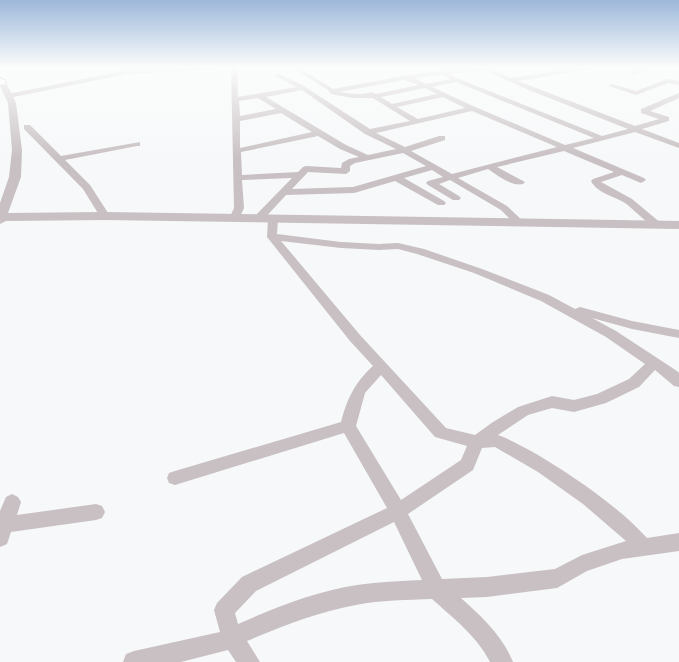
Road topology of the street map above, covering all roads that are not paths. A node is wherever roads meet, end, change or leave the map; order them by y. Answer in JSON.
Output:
{"nodes":[{"id":1,"x":22,"y":98,"type":"edge"},
{"id":2,"x":248,"y":98,"type":"edge"},
{"id":3,"x":263,"y":98,"type":"edge"},
{"id":4,"x":316,"y":98,"type":"edge"},
{"id":5,"x":378,"y":98,"type":"edge"},
{"id":6,"x":430,"y":98,"type":"edge"},
{"id":7,"x":450,"y":98,"type":"edge"},
{"id":8,"x":502,"y":98,"type":"edge"},
{"id":9,"x":556,"y":98,"type":"edge"},
{"id":10,"x":673,"y":98,"type":"edge"},
{"id":11,"x":13,"y":100,"type":"joint"},
{"id":12,"x":235,"y":100,"type":"joint"},
{"id":13,"x":390,"y":106,"type":"junction"},
{"id":14,"x":473,"y":109,"type":"junction"},
{"id":15,"x":283,"y":110,"type":"junction"},
{"id":16,"x":236,"y":119,"type":"junction"},
{"id":17,"x":416,"y":121,"type":"junction"},
{"id":18,"x":27,"y":127,"type":"dead end"},
{"id":19,"x":637,"y":129,"type":"junction"},
{"id":20,"x":368,"y":132,"type":"junction"},
{"id":21,"x":320,"y":133,"type":"junction"},
{"id":22,"x":442,"y":138,"type":"dead end"},
{"id":23,"x":602,"y":139,"type":"junction"},
{"id":24,"x":138,"y":144,"type":"dead end"},
{"id":25,"x":679,"y":146,"type":"edge"},
{"id":26,"x":565,"y":148,"type":"junction"},
{"id":27,"x":404,"y":150,"type":"junction"},
{"id":28,"x":236,"y":151,"type":"junction"},
{"id":29,"x":366,"y":157,"type":"junction"},
{"id":30,"x":60,"y":159,"type":"junction"},
{"id":31,"x":432,"y":167,"type":"junction"},
{"id":32,"x":490,"y":167,"type":"junction"},
{"id":33,"x":622,"y":172,"type":"junction"},
{"id":34,"x":301,"y":175,"type":"junction"},
{"id":35,"x":395,"y":177,"type":"junction"},
{"id":36,"x":237,"y":178,"type":"junction"},
{"id":37,"x":451,"y":178,"type":"junction"},
{"id":38,"x":641,"y":180,"type":"dead end"},
{"id":39,"x":520,"y":182,"type":"dead end"},
{"id":40,"x":285,"y":192,"type":"junction"},
{"id":41,"x":456,"y":198,"type":"dead end"},
{"id":42,"x":441,"y":203,"type":"dead end"},
{"id":43,"x":105,"y":216,"type":"junction"},
{"id":44,"x":0,"y":218,"type":"edge"},
{"id":45,"x":234,"y":219,"type":"junction"},
{"id":46,"x":258,"y":219,"type":"junction"},
{"id":47,"x":273,"y":219,"type":"junction"},
{"id":48,"x":519,"y":222,"type":"junction"},
{"id":49,"x":657,"y":224,"type":"junction"},
{"id":50,"x":679,"y":225,"type":"edge"},
{"id":51,"x":272,"y":237,"type":"junction"},
{"id":52,"x":559,"y":305,"type":"junction"},
{"id":53,"x":679,"y":334,"type":"edge"},
{"id":54,"x":654,"y":363,"type":"junction"},
{"id":55,"x":381,"y":367,"type":"junction"},
{"id":56,"x":679,"y":382,"type":"edge"},
{"id":57,"x":348,"y":426,"type":"junction"},
{"id":58,"x":477,"y":442,"type":"junction"},
{"id":59,"x":175,"y":478,"type":"dead end"},
{"id":60,"x":12,"y":502,"type":"dead end"},
{"id":61,"x":398,"y":511,"type":"junction"},
{"id":62,"x":96,"y":512,"type":"dead end"},
{"id":63,"x":2,"y":531,"type":"edge"},
{"id":64,"x":679,"y":542,"type":"edge"},
{"id":65,"x":643,"y":547,"type":"junction"},
{"id":66,"x":437,"y":590,"type":"junction"},
{"id":67,"x":232,"y":637,"type":"junction"},
{"id":68,"x":134,"y":662,"type":"edge"},
{"id":69,"x":249,"y":662,"type":"edge"},
{"id":70,"x":502,"y":662,"type":"edge"}],
"edges":[{"from":1,"to":11,"type":"street"},
{"from":2,"to":12,"type":"street"},
{"from":3,"to":15,"type":"street"},
{"from":4,"to":20,"type":"street"},
{"from":5,"to":13,"type":"street"},
{"from":6,"to":13,"type":"street"},
{"from":7,"to":14,"type":"street"},
{"from":8,"to":23,"type":"street"},
{"from":9,"to":19,"type":"street"},
{"from":10,"to":19,"type":"street"},
{"from":11,"to":44,"type":"street"},
{"from":12,"to":16,"type":"street"},
{"from":13,"to":17,"type":"street"},
{"from":14,"to":17,"type":"street"},
{"from":14,"to":26,"type":"street"},
{"from":15,"to":16,"type":"street"},
{"from":15,"to":21,"type":"street"},
{"from":16,"to":28,"type":"street"},
{"from":17,"to":20,"type":"street"},
{"from":18,"to":30,"type":"street"},
{"from":19,"to":23,"type":"street"},
{"from":19,"to":25,"type":"street"},
{"from":20,"to":27,"type":"street"},
{"from":21,"to":28,"type":"street"},
{"from":21,"to":29,"type":"street"},
{"from":22,"to":27,"type":"street"},
{"from":23,"to":26,"type":"street"},
{"from":24,"to":30,"type":"street"},
{"from":26,"to":32,"type":"street"},
{"from":26,"to":33,"type":"street"},
{"from":27,"to":29,"type":"street"},
{"from":27,"to":31,"type":"street"},
{"from":28,"to":36,"type":"street"},
{"from":29,"to":34,"type":"street"},
{"from":30,"to":43,"type":"street"},
{"from":31,"to":35,"type":"street"},
{"from":31,"to":37,"type":"street"},
{"from":32,"to":37,"type":"street"},
{"from":32,"to":39,"type":"street"},
{"from":33,"to":38,"type":"street"},
{"from":33,"to":49,"type":"street"},
{"from":34,"to":36,"type":"street"},
{"from":34,"to":40,"type":"street"},
{"from":35,"to":40,"type":"street"},
{"from":35,"to":42,"type":"street"},
{"from":36,"to":45,"type":"street"},
{"from":37,"to":41,"type":"street"},
{"from":37,"to":48,"type":"street"},
{"from":40,"to":46,"type":"street"},
{"from":43,"to":44,"type":"street"},
{"from":43,"to":45,"type":"street"},
{"from":45,"to":46,"type":"street"},
{"from":46,"to":47,"type":"street"},
{"from":47,"to":48,"type":"street"},
{"from":47,"to":51,"type":"street"},
{"from":48,"to":49,"type":"street"},
{"from":49,"to":50,"type":"street"},
{"from":51,"to":52,"type":"street"},
{"from":51,"to":55,"type":"street"},
{"from":52,"to":53,"type":"street"},
{"from":52,"to":54,"type":"street"},
{"from":54,"to":56,"type":"street"},
{"from":54,"to":58,"type":"street"},
{"from":55,"to":57,"type":"street"},
{"from":55,"to":58,"type":"street"},
{"from":57,"to":59,"type":"street"},
{"from":57,"to":61,"type":"street"},
{"from":58,"to":61,"type":"street"},
{"from":58,"to":65,"type":"street"},
{"from":60,"to":63,"type":"street"},
{"from":61,"to":66,"type":"street"},
{"from":61,"to":67,"type":"street"},
{"from":62,"to":63,"type":"street"},
{"from":64,"to":65,"type":"street"},
{"from":65,"to":66,"type":"street"},
{"from":66,"to":67,"type":"street"},
{"from":66,"to":70,"type":"street"},
{"from":67,"to":68,"type":"street"},
{"from":67,"to":69,"type":"street"}]}
